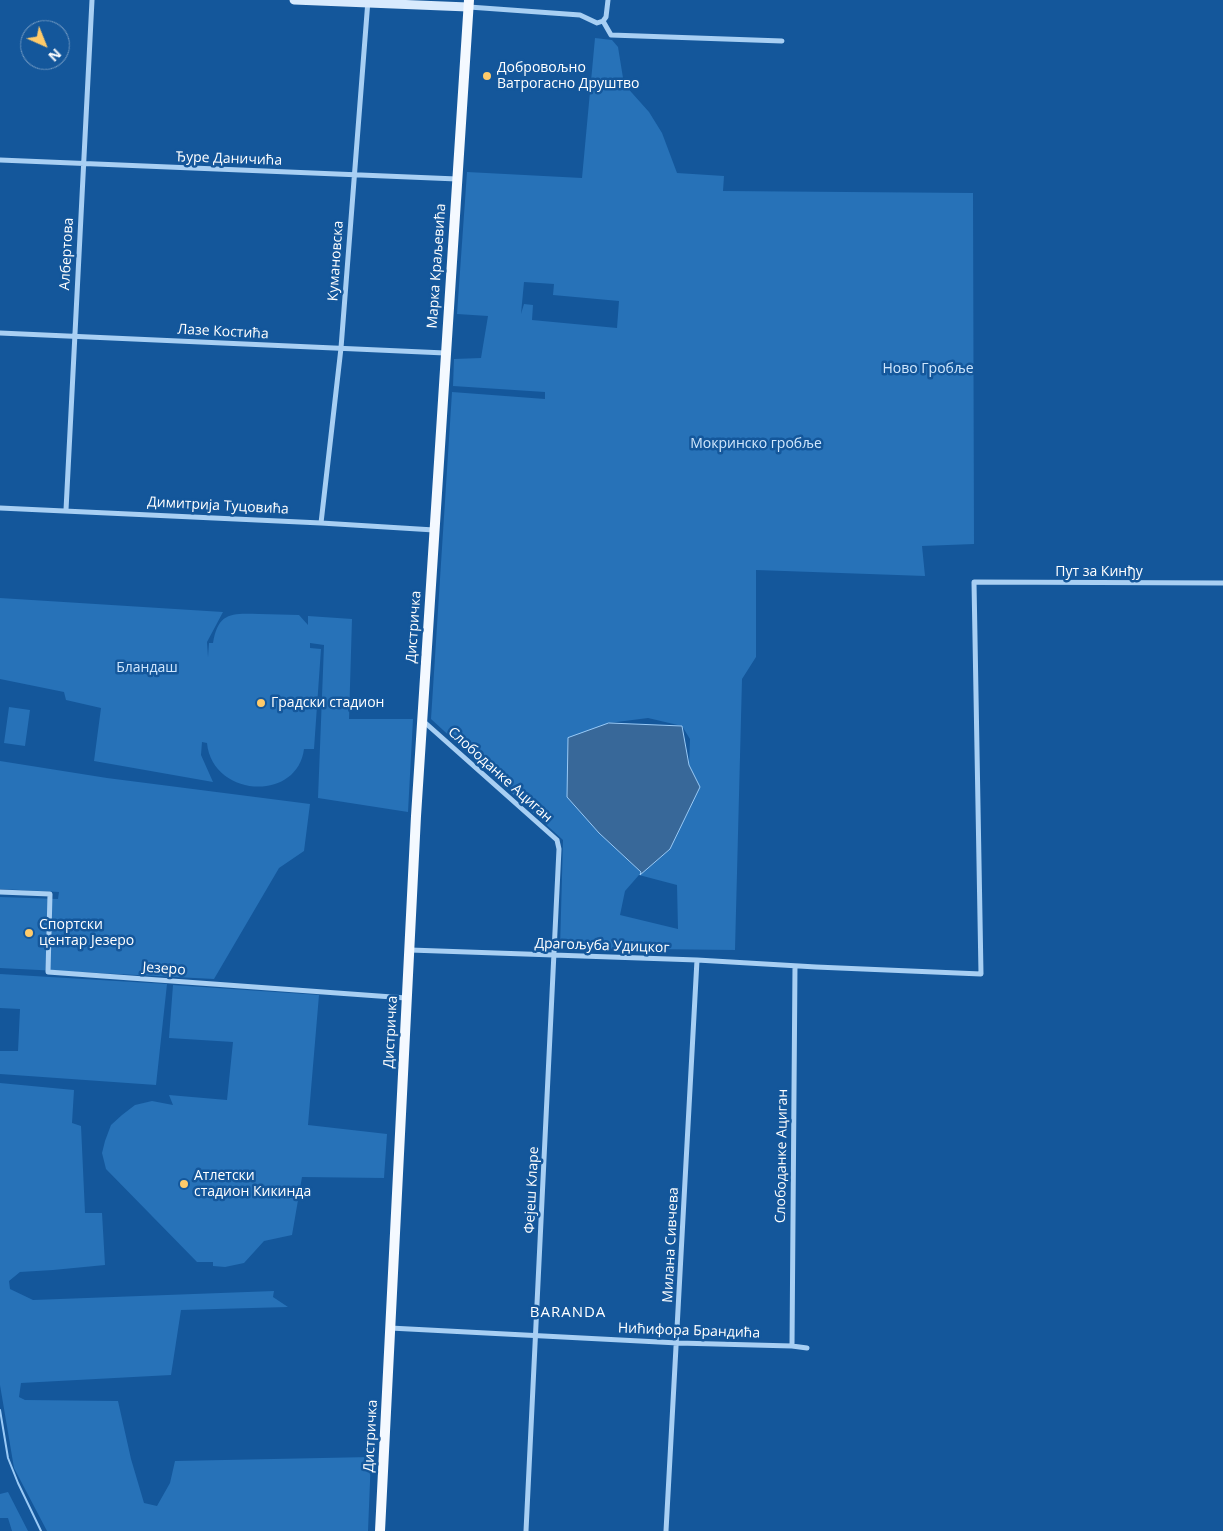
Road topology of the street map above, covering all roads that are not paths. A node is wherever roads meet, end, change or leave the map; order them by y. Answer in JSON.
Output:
{"nodes":[{"id":1,"x":92,"y":0,"type":"edge"},
{"id":2,"x":294,"y":0,"type":"edge"},
{"id":3,"x":608,"y":0,"type":"edge"},
{"id":4,"x":368,"y":1,"type":"edge"},
{"id":5,"x":468,"y":4,"type":"edge"},
{"id":6,"x":603,"y":22,"type":"junction"},
{"id":7,"x":782,"y":41,"type":"dead end"},
{"id":8,"x":0,"y":160,"type":"edge"},
{"id":9,"x":82,"y":164,"type":"junction"},
{"id":10,"x":354,"y":175,"type":"junction"},
{"id":11,"x":457,"y":180,"type":"junction"},
{"id":12,"x":0,"y":333,"type":"edge"},
{"id":13,"x":74,"y":336,"type":"junction"},
{"id":14,"x":341,"y":348,"type":"junction"},
{"id":15,"x":445,"y":353,"type":"junction"},
{"id":16,"x":0,"y":508,"type":"edge"},
{"id":17,"x":66,"y":510,"type":"junction"},
{"id":18,"x":321,"y":523,"type":"junction"},
{"id":19,"x":434,"y":532,"type":"junction"},
{"id":20,"x":974,"y":582,"type":"joint"},
{"id":21,"x":1223,"y":583,"type":"edge"},
{"id":22,"x":422,"y":720,"type":"junction"},
{"id":23,"x":559,"y":849,"type":"joint"},
{"id":24,"x":0,"y":892,"type":"edge"},
{"id":25,"x":409,"y":950,"type":"junction"},
{"id":26,"x":555,"y":956,"type":"junction"},
{"id":27,"x":697,"y":960,"type":"junction"},
{"id":28,"x":795,"y":966,"type":"junction"},
{"id":29,"x":406,"y":998,"type":"junction"},
{"id":30,"x":390,"y":1328,"type":"junction"},
{"id":31,"x":536,"y":1336,"type":"junction"},
{"id":32,"x":678,"y":1344,"type":"junction"},
{"id":33,"x":792,"y":1346,"type":"junction"},
{"id":34,"x":807,"y":1348,"type":"dead end"},
{"id":35,"x":380,"y":1531,"type":"edge"},
{"id":36,"x":526,"y":1531,"type":"edge"},
{"id":37,"x":666,"y":1531,"type":"edge"}],
"edges":[{"from":1,"to":9,"type":"street","name":"Албертова"},
{"from":2,"to":4,"type":"street"},
{"from":3,"to":6,"type":"street"},
{"from":4,"to":5,"type":"street"},
{"from":4,"to":10,"type":"street","name":"Кумановска"},
{"from":5,"to":6,"type":"street"},
{"from":5,"to":11,"type":"main road","name":"Марка Краљевића"},
{"from":6,"to":7,"type":"street"},
{"from":8,"to":9,"type":"street","name":"Ђуре Даничића"},
{"from":9,"to":10,"type":"street","name":"Ђуре Даничића"},
{"from":9,"to":13,"type":"street","name":"Албертова"},
{"from":10,"to":11,"type":"street","name":"Ђуре Даничића"},
{"from":10,"to":14,"type":"street","name":"Кумановска"},
{"from":11,"to":15,"type":"main road","name":"Марка Краљевића"},
{"from":12,"to":13,"type":"street","name":"Лазе Костића"},
{"from":13,"to":14,"type":"street","name":"Лазе Костића"},
{"from":13,"to":17,"type":"street","name":"Албертова"},
{"from":14,"to":15,"type":"street","name":"Лазе Костића"},
{"from":14,"to":18,"type":"street","name":"Кумановска"},
{"from":15,"to":19,"type":"main road","name":"Марка Краљевића"},
{"from":16,"to":17,"type":"street","name":"Димитрија Туцовића"},
{"from":17,"to":18,"type":"street","name":"Димитрија Туцовића"},
{"from":18,"to":19,"type":"street","name":"Димитрија Туцовића"},
{"from":19,"to":22,"type":"main road","name":"Дистричка"},
{"from":20,"to":21,"type":"street","name":"Пут за Кинђу"},
{"from":20,"to":28,"type":"street","name":"Драгољуба Удицког"},
{"from":22,"to":23,"type":"street","name":"Слободанке Ациган"},
{"from":22,"to":25,"type":"main road","name":"Дистричка"},
{"from":23,"to":26,"type":"street","name":"Фејеш Кларе"},
{"from":24,"to":29,"type":"street","name":"Језеро"},
{"from":25,"to":26,"type":"street","name":"Драгољуба Удицког"},
{"from":25,"to":29,"type":"main road","name":"Дистричка"},
{"from":26,"to":27,"type":"street","name":"Драгољуба Удицког"},
{"from":26,"to":31,"type":"street","name":"Фејеш Кларе"},
{"from":27,"to":28,"type":"street","name":"Драгољуба Удицког"},
{"from":27,"to":32,"type":"street","name":"Милана Сивчева"},
{"from":28,"to":33,"type":"street","name":"Слободанке Ациган"},
{"from":29,"to":30,"type":"main road","name":"Дистричка"},
{"from":30,"to":31,"type":"street","name":"Нићифора Брандића"},
{"from":30,"to":35,"type":"main road","name":"Дистричка"},
{"from":31,"to":32,"type":"street","name":"Нићифора Брандића"},
{"from":31,"to":36,"type":"street","name":"Фејеш Кларе"},
{"from":32,"to":33,"type":"street","name":"Нићифора Брандића"},
{"from":32,"to":37,"type":"street","name":"Милана Сивчева"},
{"from":33,"to":34,"type":"street","name":"Нићифора Брандића"}]}
